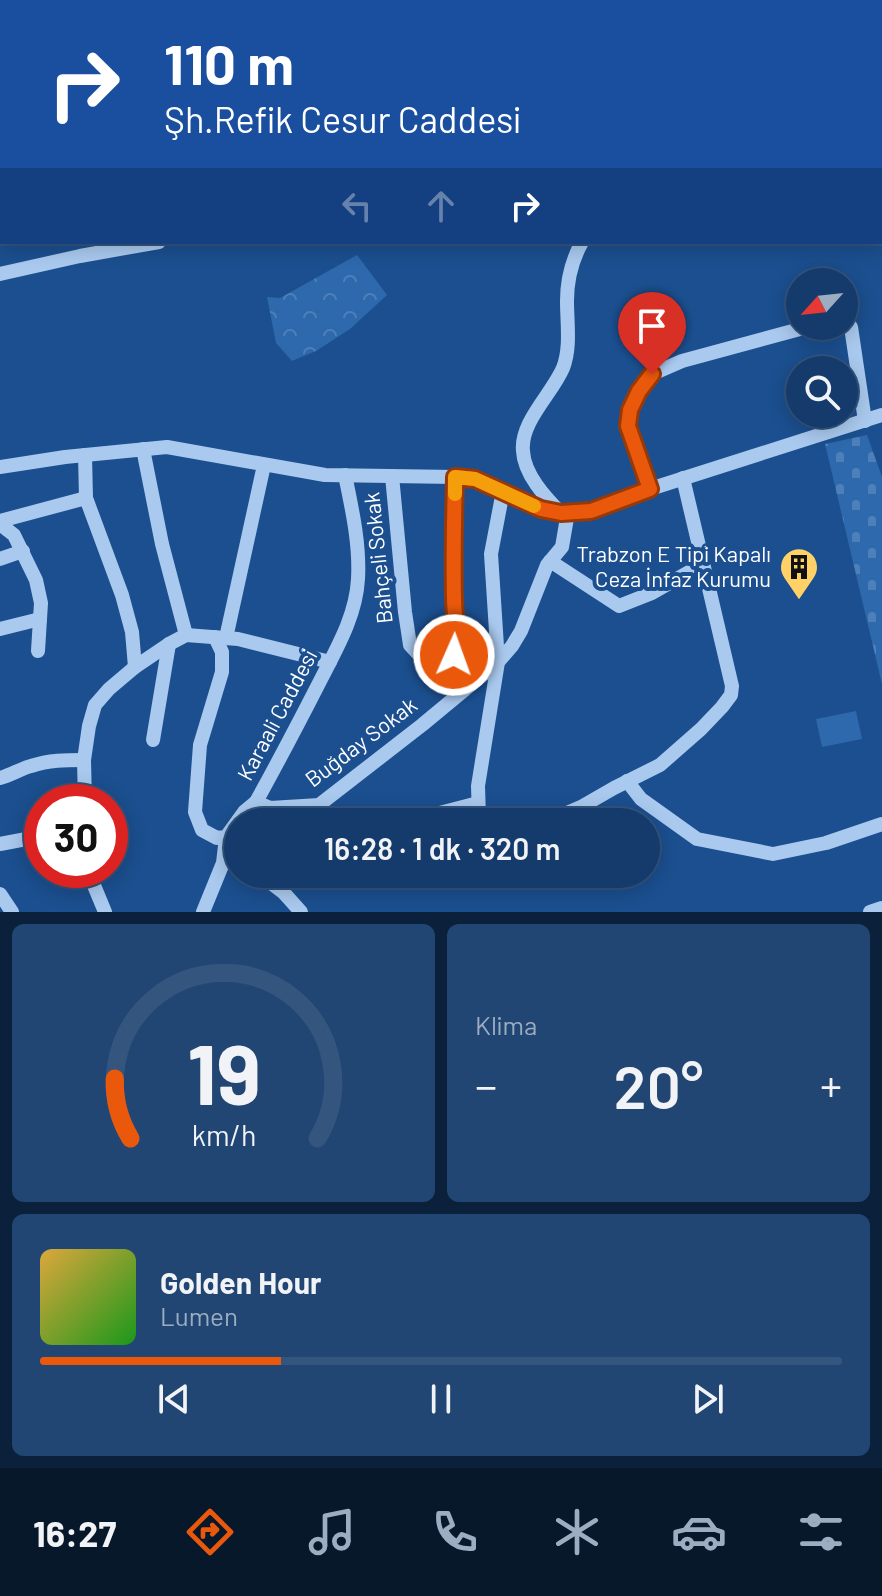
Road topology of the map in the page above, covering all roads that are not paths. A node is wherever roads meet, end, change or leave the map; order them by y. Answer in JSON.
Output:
{"nodes":[{"id":1,"x":148,"y":244,"type":"edge"},
{"id":2,"x":581,"y":244,"type":"edge"},
{"id":3,"x":0,"y":274,"type":"edge"},
{"id":4,"x":786,"y":333,"type":"edge"},
{"id":5,"x":853,"y":340,"type":"edge"},
{"id":6,"x":882,"y":415,"type":"edge"},
{"id":7,"x":865,"y":421,"type":"junction"},
{"id":8,"x":143,"y":449,"type":"junction"},
{"id":9,"x":85,"y":455,"type":"junction"},
{"id":10,"x":264,"y":465,"type":"junction"},
{"id":11,"x":0,"y":467,"type":"edge"},
{"id":12,"x":345,"y":475,"type":"junction"},
{"id":13,"x":392,"y":476,"type":"junction"},
{"id":14,"x":455,"y":477,"type":"junction"},
{"id":15,"x":683,"y":478,"type":"junction"},
{"id":16,"x":650,"y":489,"type":"junction"},
{"id":17,"x":503,"y":491,"type":"junction"},
{"id":18,"x":86,"y":498,"type":"junction"},
{"id":19,"x":565,"y":512,"type":"junction"},
{"id":20,"x":0,"y":522,"type":"edge"},
{"id":21,"x":23,"y":551,"type":"junction"},
{"id":22,"x":0,"y":559,"type":"edge"},
{"id":23,"x":550,"y":561,"type":"junction"},
{"id":24,"x":703,"y":564,"type":"junction"},
{"id":25,"x":40,"y":619,"type":"junction"},
{"id":26,"x":0,"y":629,"type":"edge"},
{"id":27,"x":186,"y":635,"type":"junction"},
{"id":28,"x":220,"y":637,"type":"junction"},
{"id":29,"x":169,"y":644,"type":"junction"},
{"id":30,"x":38,"y":651,"type":"dead end"},
{"id":31,"x":330,"y":662,"type":"junction"},
{"id":32,"x":498,"y":662,"type":"junction"},
{"id":33,"x":135,"y":667,"type":"junction"},
{"id":34,"x":153,"y":740,"type":"dead end"},
{"id":35,"x":84,"y":760,"type":"junction"},
{"id":36,"x":0,"y":778,"type":"edge"},
{"id":37,"x":627,"y":781,"type":"junction"},
{"id":38,"x":85,"y":784,"type":"edge"},
{"id":39,"x":256,"y":802,"type":"junction"},
{"id":40,"x":478,"y":803,"type":"junction"},
{"id":41,"x":319,"y":805,"type":"junction"},
{"id":42,"x":249,"y":808,"type":"edge"},
{"id":43,"x":320,"y":808,"type":"edge"},
{"id":44,"x":459,"y":808,"type":"edge"},
{"id":45,"x":479,"y":808,"type":"edge"},
{"id":46,"x":579,"y":808,"type":"edge"},
{"id":47,"x":882,"y":824,"type":"edge"},
{"id":48,"x":224,"y":837,"type":"edge"},
{"id":49,"x":24,"y":839,"type":"edge"},
{"id":50,"x":0,"y":844,"type":"edge"},
{"id":51,"x":224,"y":872,"type":"edge"},
{"id":52,"x":95,"y":888,"type":"edge"},
{"id":53,"x":277,"y":888,"type":"edge"},
{"id":54,"x":0,"y":894,"type":"edge"},
{"id":55,"x":882,"y":908,"type":"edge"},
{"id":56,"x":12,"y":912,"type":"edge"},
{"id":57,"x":105,"y":912,"type":"edge"},
{"id":58,"x":203,"y":912,"type":"edge"},
{"id":59,"x":301,"y":912,"type":"edge"},
{"id":60,"x":870,"y":912,"type":"edge"}],
"edges":[{"from":1,"to":3,"type":"street"},
{"from":2,"to":19,"type":"street"},
{"from":4,"to":16,"type":"street"},
{"from":5,"to":7,"type":"street"},
{"from":6,"to":7,"type":"street"},
{"from":7,"to":15,"type":"street"},
{"from":8,"to":9,"type":"street"},
{"from":8,"to":10,"type":"street"},
{"from":8,"to":27,"type":"street"},
{"from":9,"to":11,"type":"street"},
{"from":9,"to":18,"type":"street"},
{"from":10,"to":12,"type":"street"},
{"from":10,"to":28,"type":"street"},
{"from":12,"to":13,"type":"street"},
{"from":12,"to":31,"type":"street","name":"Karaali Caddesi"},
{"from":13,"to":14,"type":"street"},
{"from":13,"to":14,"type":"street","name":"Bahçeli Sokak"},
{"from":14,"to":17,"type":"street"},
{"from":15,"to":16,"type":"street"},
{"from":15,"to":24,"type":"street"},
{"from":16,"to":19,"type":"street"},
{"from":17,"to":19,"type":"street"},
{"from":17,"to":32,"type":"street"},
{"from":18,"to":20,"type":"street"},
{"from":18,"to":33,"type":"street"},
{"from":19,"to":23,"type":"street","name":"Buğday Sokak"},
{"from":20,"to":21,"type":"street"},
{"from":21,"to":22,"type":"street"},
{"from":21,"to":25,"type":"street"},
{"from":23,"to":24,"type":"street"},
{"from":23,"to":32,"type":"street","name":"Buğday Sokak"},
{"from":24,"to":37,"type":"street"},
{"from":25,"to":26,"type":"street"},
{"from":25,"to":30,"type":"street"},
{"from":27,"to":28,"type":"street"},
{"from":27,"to":29,"type":"street"},
{"from":28,"to":31,"type":"street"},
{"from":28,"to":48,"type":"street"},
{"from":29,"to":33,"type":"street"},
{"from":29,"to":34,"type":"street"},
{"from":31,"to":39,"type":"street","name":"Karaali Caddesi"},
{"from":32,"to":40,"type":"street"},
{"from":32,"to":41,"type":"street","name":"Buğday Sokak"},
{"from":33,"to":35,"type":"street"},
{"from":35,"to":36,"type":"street"},
{"from":35,"to":38,"type":"street"},
{"from":37,"to":46,"type":"street"},
{"from":37,"to":47,"type":"street"},
{"from":39,"to":41,"type":"street","name":"Buğday Sokak"},
{"from":39,"to":42,"type":"street","name":"Karaali Caddesi"},
{"from":40,"to":44,"type":"street"},
{"from":40,"to":45,"type":"street"},
{"from":41,"to":43,"type":"street"},
{"from":49,"to":50,"type":"street"},
{"from":51,"to":58,"type":"street"},
{"from":52,"to":57,"type":"street"},
{"from":53,"to":59,"type":"street"},
{"from":54,"to":56,"type":"street"},
{"from":55,"to":60,"type":"street"}]}
